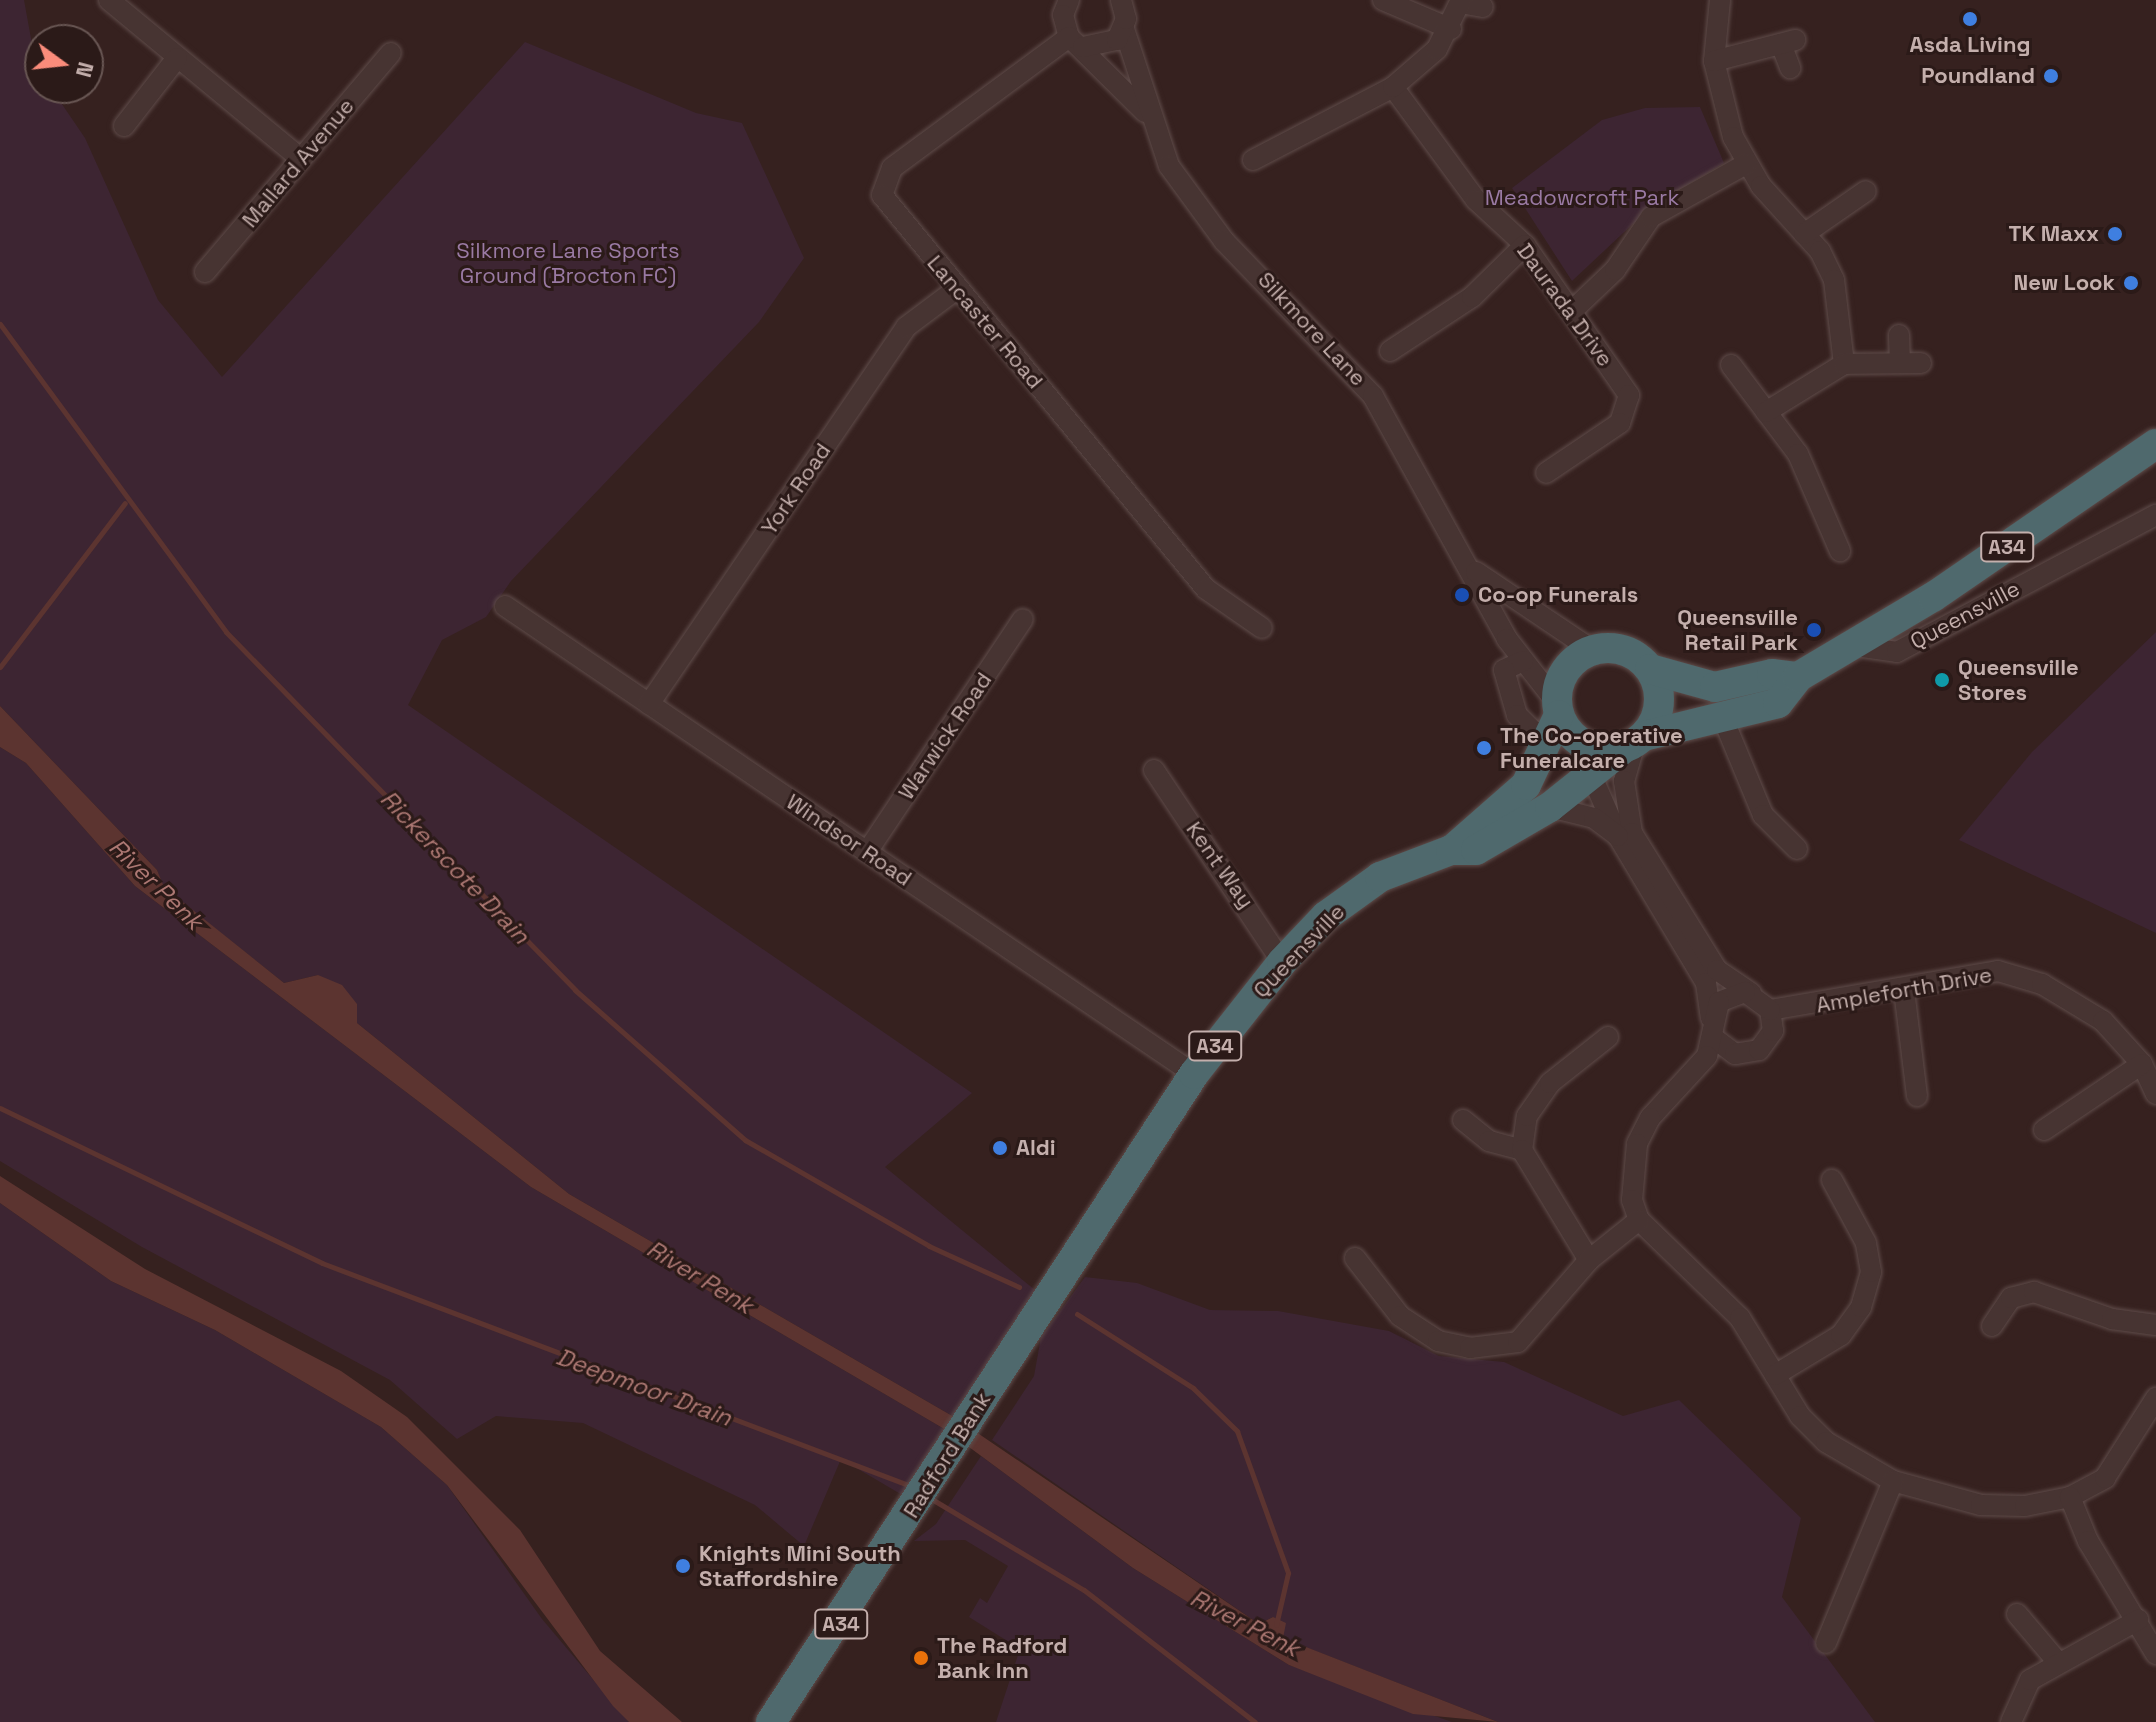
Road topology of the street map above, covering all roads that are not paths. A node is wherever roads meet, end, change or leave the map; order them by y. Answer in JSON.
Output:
{"nodes":[{"id":1,"x":109,"y":0,"type":"edge"},
{"id":2,"x":1144,"y":0,"type":"edge"},
{"id":3,"x":1383,"y":0,"type":"edge"},
{"id":4,"x":1720,"y":0,"type":"edge"},
{"id":5,"x":1460,"y":1,"type":"edge"},
{"id":6,"x":1060,"y":5,"type":"edge"},
{"id":7,"x":1483,"y":7,"type":"dead end"},
{"id":8,"x":1123,"y":16,"type":"edge"},
{"id":9,"x":1451,"y":29,"type":"junction"},
{"id":10,"x":1076,"y":42,"type":"junction"},
{"id":11,"x":391,"y":53,"type":"dead end"},
{"id":12,"x":177,"y":58,"type":"junction"},
{"id":13,"x":1714,"y":61,"type":"junction"},
{"id":14,"x":1790,"y":68,"type":"dead end"},
{"id":15,"x":1393,"y":87,"type":"junction"},
{"id":16,"x":1145,"y":112,"type":"junction"},
{"id":17,"x":124,"y":126,"type":"dead end"},
{"id":18,"x":301,"y":159,"type":"junction"},
{"id":19,"x":1253,"y":160,"type":"dead end"},
{"id":20,"x":1746,"y":164,"type":"junction"},
{"id":21,"x":1866,"y":191,"type":"dead end"},
{"id":22,"x":1804,"y":234,"type":"junction"},
{"id":23,"x":1525,"y":245,"type":"junction"},
{"id":24,"x":205,"y":272,"type":"dead end"},
{"id":25,"x":958,"y":288,"type":"junction"},
{"id":26,"x":1574,"y":309,"type":"junction"},
{"id":27,"x":1899,"y":335,"type":"dead end"},
{"id":28,"x":1390,"y":351,"type":"dead end"},
{"id":29,"x":1844,"y":364,"type":"junction"},
{"id":30,"x":1744,"y":371,"type":"dead end"},
{"id":31,"x":1766,"y":412,"type":"junction"},
{"id":32,"x":2156,"y":444,"type":"edge"},
{"id":33,"x":1546,"y":473,"type":"dead end"},
{"id":34,"x":2156,"y":515,"type":"edge"},
{"id":35,"x":1840,"y":551,"type":"dead end"},
{"id":36,"x":1461,"y":559,"type":"junction"},
{"id":37,"x":505,"y":606,"type":"dead end"},
{"id":38,"x":1023,"y":619,"type":"dead end"},
{"id":39,"x":1262,"y":628,"type":"dead end"},
{"id":40,"x":1856,"y":646,"type":"junction"},
{"id":41,"x":1592,"y":650,"type":"junction"},
{"id":42,"x":1523,"y":661,"type":"junction"},
{"id":43,"x":1650,"y":669,"type":"junction"},
{"id":44,"x":1798,"y":677,"type":"junction"},
{"id":45,"x":649,"y":704,"type":"junction"},
{"id":46,"x":1722,"y":716,"type":"junction"},
{"id":47,"x":1561,"y":721,"type":"junction"},
{"id":48,"x":1634,"y":743,"type":"junction"},
{"id":49,"x":1593,"y":769,"type":"junction"},
{"id":50,"x":1154,"y":770,"type":"dead end"},
{"id":51,"x":1550,"y":807,"type":"junction"},
{"id":52,"x":1618,"y":836,"type":"junction"},
{"id":53,"x":1797,"y":849,"type":"dead end"},
{"id":54,"x":1451,"y":850,"type":"junction"},
{"id":55,"x":867,"y":852,"type":"junction"},
{"id":56,"x":1282,"y":962,"type":"junction"},
{"id":57,"x":1904,"y":990,"type":"junction"},
{"id":58,"x":1751,"y":993,"type":"junction"},
{"id":59,"x":1770,"y":1010,"type":"junction"},
{"id":60,"x":1794,"y":1010,"type":"junction"},
{"id":61,"x":1711,"y":1018,"type":"junction"},
{"id":62,"x":1773,"y":1031,"type":"junction"},
{"id":63,"x":1608,"y":1037,"type":"dead end"},
{"id":64,"x":1711,"y":1048,"type":"junction"},
{"id":65,"x":2142,"y":1064,"type":"junction"},
{"id":66,"x":1194,"y":1074,"type":"junction"},
{"id":67,"x":2156,"y":1094,"type":"edge"},
{"id":68,"x":1917,"y":1096,"type":"dead end"},
{"id":69,"x":1463,"y":1120,"type":"dead end"},
{"id":70,"x":2044,"y":1130,"type":"dead end"},
{"id":71,"x":1522,"y":1150,"type":"junction"},
{"id":72,"x":1832,"y":1180,"type":"dead end"},
{"id":73,"x":1639,"y":1220,"type":"junction"},
{"id":74,"x":1355,"y":1258,"type":"dead end"},
{"id":75,"x":1589,"y":1260,"type":"junction"},
{"id":76,"x":1041,"y":1308,"type":"joint"},
{"id":77,"x":2156,"y":1325,"type":"edge"},
{"id":78,"x":1992,"y":1326,"type":"dead end"},
{"id":79,"x":1775,"y":1375,"type":"junction"},
{"id":80,"x":2156,"y":1398,"type":"edge"},
{"id":81,"x":1893,"y":1481,"type":"junction"},
{"id":82,"x":2070,"y":1497,"type":"junction"},
{"id":83,"x":2017,"y":1614,"type":"dead end"},
{"id":84,"x":2138,"y":1620,"type":"junction"},
{"id":85,"x":1826,"y":1643,"type":"dead end"},
{"id":86,"x":2156,"y":1654,"type":"edge"},
{"id":87,"x":2056,"y":1660,"type":"junction"},
{"id":88,"x":771,"y":1722,"type":"edge"},
{"id":89,"x":2011,"y":1722,"type":"edge"}],
"edges":[{"from":1,"to":12,"type":"street"},
{"from":2,"to":8,"type":"street"},
{"from":3,"to":9,"type":"street"},
{"from":4,"to":13,"type":"street"},
{"from":5,"to":7,"type":"street"},
{"from":5,"to":9,"type":"street"},
{"from":6,"to":10,"type":"street","name":"Silkmore Lane"},
{"from":8,"to":10,"type":"street"},
{"from":8,"to":16,"type":"street","name":"Silkmore Lane"},
{"from":9,"to":15,"type":"street"},
{"from":10,"to":16,"type":"street","name":"Silkmore Lane"},
{"from":10,"to":25,"type":"street","name":"Lancaster Road"},
{"from":11,"to":18,"type":"street","name":"Mallard Avenue"},
{"from":12,"to":17,"type":"street"},
{"from":12,"to":18,"type":"street"},
{"from":13,"to":14,"type":"street"},
{"from":13,"to":20,"type":"street"},
{"from":15,"to":19,"type":"street"},
{"from":15,"to":23,"type":"street","name":"Daurada Drive"},
{"from":16,"to":36,"type":"street","name":"Silkmore Lane"},
{"from":18,"to":24,"type":"street","name":"Mallard Avenue"},
{"from":20,"to":22,"type":"street"},
{"from":20,"to":26,"type":"street"},
{"from":21,"to":22,"type":"street"},
{"from":22,"to":29,"type":"street"},
{"from":23,"to":26,"type":"street","name":"Daurada Drive"},
{"from":23,"to":28,"type":"street"},
{"from":25,"to":39,"type":"street","name":"Lancaster Road"},
{"from":25,"to":45,"type":"street","name":"York Road"},
{"from":26,"to":33,"type":"street","name":"Daurada Drive"},
{"from":27,"to":29,"type":"street"},
{"from":29,"to":31,"type":"street"},
{"from":30,"to":31,"type":"street"},
{"from":31,"to":35,"type":"street"},
{"from":32,"to":40,"type":"highway","number":"A34"},
{"from":34,"to":40,"type":"street","name":"Queensville"},
{"from":36,"to":41,"type":"street","name":"Silkmore Lane"},
{"from":36,"to":42,"type":"street","name":"Silkmore Lane"},
{"from":37,"to":45,"type":"street","name":"Windsor Road"},
{"from":38,"to":55,"type":"street","name":"Warwick Road"},
{"from":40,"to":44,"type":"highway","number":"A34"},
{"from":41,"to":43,"type":"highway"},
{"from":41,"to":47,"type":"highway"},
{"from":42,"to":47,"type":"street","name":"Silkmore Lane"},
{"from":42,"to":47,"type":"street"},
{"from":43,"to":44,"type":"highway","number":"A34"},
{"from":43,"to":48,"type":"highway"},
{"from":44,"to":46,"type":"highway","number":"A34"},
{"from":45,"to":55,"type":"street","name":"Windsor Road"},
{"from":46,"to":48,"type":"highway","number":"A34"},
{"from":46,"to":53,"type":"street"},
{"from":47,"to":48,"type":"highway"},
{"from":47,"to":49,"type":"street"},
{"from":47,"to":54,"type":"highway","number":"A34"},
{"from":48,"to":49,"type":"highway","number":"A34"},
{"from":48,"to":58,"type":"street"},
{"from":49,"to":51,"type":"highway","number":"A34"},
{"from":49,"to":52,"type":"street"},
{"from":50,"to":56,"type":"street","name":"Kent Way"},
{"from":51,"to":52,"type":"street"},
{"from":51,"to":54,"type":"highway","name":"Queensville","number":"A34"},
{"from":52,"to":61,"type":"street"},
{"from":54,"to":56,"type":"highway","name":"Queensville","number":"A34"},
{"from":55,"to":66,"type":"street","name":"Windsor Road"},
{"from":56,"to":66,"type":"highway","name":"Queensville","number":"A34"},
{"from":57,"to":60,"type":"street","name":"Ampleforth Drive"},
{"from":57,"to":65,"type":"street","name":"Ampleforth Drive"},
{"from":57,"to":68,"type":"street"},
{"from":58,"to":59,"type":"street"},
{"from":58,"to":61,"type":"street"},
{"from":59,"to":60,"type":"street","name":"Ampleforth Drive"},
{"from":59,"to":62,"type":"street"},
{"from":60,"to":62,"type":"street","name":"Ampleforth Drive"},
{"from":61,"to":64,"type":"street"},
{"from":62,"to":64,"type":"street","name":"Ampleforth Drive"},
{"from":63,"to":71,"type":"street"},
{"from":64,"to":73,"type":"street"},
{"from":65,"to":67,"type":"street","name":"Ampleforth Drive"},
{"from":65,"to":70,"type":"street"},
{"from":66,"to":76,"type":"highway","name":"Queensville","number":"A34"},
{"from":69,"to":71,"type":"street"},
{"from":71,"to":75,"type":"street"},
{"from":72,"to":79,"type":"street"},
{"from":73,"to":75,"type":"street"},
{"from":73,"to":79,"type":"street"},
{"from":74,"to":75,"type":"street"},
{"from":76,"to":88,"type":"highway","name":"Radford Bank","number":"A34"},
{"from":77,"to":78,"type":"street"},
{"from":79,"to":81,"type":"street"},
{"from":80,"to":82,"type":"street"},
{"from":81,"to":82,"type":"street"},
{"from":81,"to":85,"type":"street"},
{"from":82,"to":84,"type":"street"},
{"from":83,"to":87,"type":"street"},
{"from":84,"to":86,"type":"street"},
{"from":84,"to":87,"type":"street"},
{"from":87,"to":89,"type":"street"}]}
